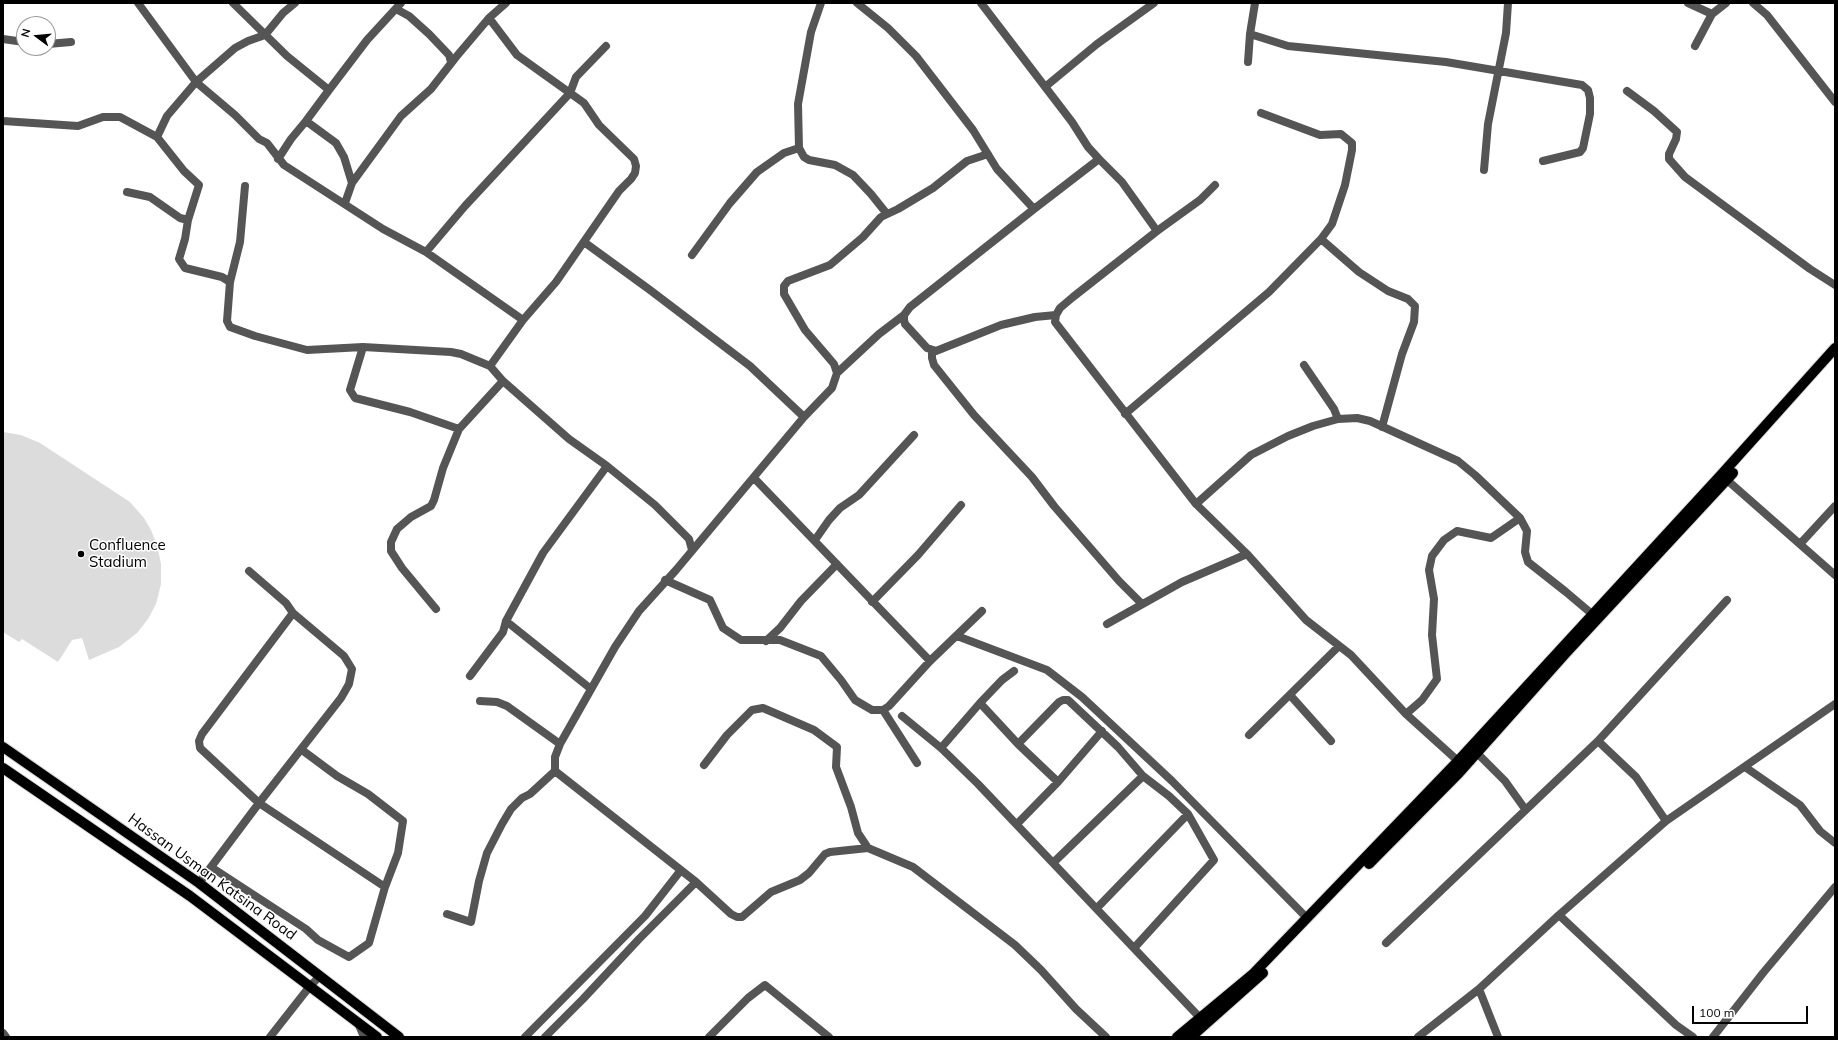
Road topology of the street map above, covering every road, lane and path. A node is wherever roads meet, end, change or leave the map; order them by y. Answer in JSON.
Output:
{"nodes":[{"id":1,"x":138,"y":3,"type":"edge"},
{"id":2,"x":233,"y":3,"type":"edge"},
{"id":3,"x":295,"y":3,"type":"edge"},
{"id":4,"x":506,"y":3,"type":"edge"},
{"id":5,"x":821,"y":3,"type":"edge"},
{"id":6,"x":857,"y":3,"type":"edge"},
{"id":7,"x":981,"y":3,"type":"edge"},
{"id":8,"x":1154,"y":3,"type":"edge"},
{"id":9,"x":1255,"y":3,"type":"edge"},
{"id":10,"x":1508,"y":3,"type":"edge"},
{"id":11,"x":1688,"y":3,"type":"edge"},
{"id":12,"x":1726,"y":3,"type":"edge"},
{"id":13,"x":1753,"y":3,"type":"edge"},
{"id":14,"x":398,"y":6,"type":"edge"},
{"id":15,"x":1712,"y":14,"type":"junction"},
{"id":16,"x":489,"y":18,"type":"junction"},
{"id":17,"x":1250,"y":34,"type":"junction"},
{"id":18,"x":265,"y":35,"type":"junction"},
{"id":19,"x":3,"y":39,"type":"edge"},
{"id":20,"x":16,"y":41,"type":"edge"},
{"id":21,"x":71,"y":42,"type":"dead end"},
{"id":22,"x":56,"y":43,"type":"edge"},
{"id":23,"x":606,"y":46,"type":"dead end"},
{"id":24,"x":1695,"y":46,"type":"dead end"},
{"id":25,"x":451,"y":62,"type":"junction"},
{"id":26,"x":1248,"y":62,"type":"dead end"},
{"id":27,"x":1500,"y":70,"type":"junction"},
{"id":28,"x":196,"y":82,"type":"junction"},
{"id":29,"x":1045,"y":86,"type":"junction"},
{"id":30,"x":329,"y":90,"type":"junction"},
{"id":31,"x":1627,"y":91,"type":"dead end"},
{"id":32,"x":570,"y":93,"type":"junction"},
{"id":33,"x":1835,"y":102,"type":"edge"},
{"id":34,"x":1261,"y":113,"type":"dead end"},
{"id":35,"x":3,"y":121,"type":"edge"},
{"id":36,"x":306,"y":121,"type":"junction"},
{"id":37,"x":157,"y":136,"type":"junction"},
{"id":38,"x":799,"y":148,"type":"junction"},
{"id":39,"x":988,"y":154,"type":"junction"},
{"id":40,"x":278,"y":159,"type":"junction"},
{"id":41,"x":1099,"y":159,"type":"junction"},
{"id":42,"x":1543,"y":162,"type":"dead end"},
{"id":43,"x":1484,"y":170,"type":"dead end"},
{"id":44,"x":352,"y":183,"type":"junction"},
{"id":45,"x":1215,"y":185,"type":"dead end"},
{"id":46,"x":245,"y":186,"type":"dead end"},
{"id":47,"x":127,"y":192,"type":"dead end"},
{"id":48,"x":345,"y":203,"type":"junction"},
{"id":49,"x":1034,"y":210,"type":"junction"},
{"id":50,"x":887,"y":214,"type":"junction"},
{"id":51,"x":188,"y":220,"type":"junction"},
{"id":52,"x":1156,"y":231,"type":"junction"},
{"id":53,"x":1321,"y":239,"type":"junction"},
{"id":54,"x":584,"y":242,"type":"junction"},
{"id":55,"x":426,"y":252,"type":"junction"},
{"id":56,"x":692,"y":255,"type":"dead end"},
{"id":57,"x":230,"y":282,"type":"junction"},
{"id":58,"x":1835,"y":285,"type":"edge"},
{"id":59,"x":904,"y":314,"type":"junction"},
{"id":60,"x":1056,"y":315,"type":"junction"},
{"id":61,"x":523,"y":320,"type":"junction"},
{"id":62,"x":363,"y":347,"type":"junction"},
{"id":63,"x":1835,"y":348,"type":"edge"},
{"id":64,"x":932,"y":350,"type":"junction"},
{"id":65,"x":1835,"y":358,"type":"edge"},
{"id":66,"x":1304,"y":365,"type":"dead end"},
{"id":67,"x":490,"y":366,"type":"junction"},
{"id":68,"x":837,"y":373,"type":"junction"},
{"id":69,"x":504,"y":381,"type":"junction"},
{"id":70,"x":1125,"y":414,"type":"junction"},
{"id":71,"x":804,"y":417,"type":"junction"},
{"id":72,"x":1338,"y":419,"type":"junction"},
{"id":73,"x":1382,"y":427,"type":"junction"},
{"id":74,"x":459,"y":429,"type":"junction"},
{"id":75,"x":914,"y":435,"type":"dead end"},
{"id":76,"x":607,"y":466,"type":"junction"},
{"id":77,"x":754,"y":478,"type":"junction"},
{"id":78,"x":1727,"y":480,"type":"junction"},
{"id":79,"x":961,"y":504,"type":"dead end"},
{"id":80,"x":1196,"y":504,"type":"junction"},
{"id":81,"x":1835,"y":506,"type":"edge"},
{"id":82,"x":1520,"y":518,"type":"junction"},
{"id":83,"x":815,"y":540,"type":"junction"},
{"id":84,"x":1800,"y":544,"type":"junction"},
{"id":85,"x":692,"y":550,"type":"junction"},
{"id":86,"x":1247,"y":554,"type":"junction"},
{"id":87,"x":836,"y":564,"type":"junction"},
{"id":88,"x":249,"y":571,"type":"dead end"},
{"id":89,"x":1835,"y":575,"type":"edge"},
{"id":90,"x":665,"y":580,"type":"junction"},
{"id":91,"x":1727,"y":600,"type":"dead end"},
{"id":92,"x":872,"y":602,"type":"junction"},
{"id":93,"x":1142,"y":604,"type":"junction"},
{"id":94,"x":436,"y":609,"type":"dead end"},
{"id":95,"x":293,"y":612,"type":"junction"},
{"id":96,"x":982,"y":612,"type":"dead end"},
{"id":97,"x":1592,"y":614,"type":"junction"},
{"id":98,"x":506,"y":621,"type":"junction"},
{"id":99,"x":1108,"y":624,"type":"dead end"},
{"id":100,"x":957,"y":636,"type":"junction"},
{"id":101,"x":766,"y":641,"type":"junction"},
{"id":102,"x":1339,"y":646,"type":"junction"},
{"id":103,"x":930,"y":661,"type":"junction"},
{"id":104,"x":1014,"y":671,"type":"dead end"},
{"id":105,"x":470,"y":676,"type":"dead end"},
{"id":106,"x":591,"y":689,"type":"junction"},
{"id":107,"x":1290,"y":695,"type":"junction"},
{"id":108,"x":480,"y":701,"type":"dead end"},
{"id":109,"x":980,"y":703,"type":"junction"},
{"id":110,"x":1835,"y":704,"type":"edge"},
{"id":111,"x":883,"y":710,"type":"junction"},
{"id":112,"x":1406,"y":714,"type":"junction"},
{"id":113,"x":902,"y":716,"type":"dead end"},
{"id":114,"x":1102,"y":731,"type":"junction"},
{"id":115,"x":1249,"y":735,"type":"dead end"},
{"id":116,"x":1330,"y":740,"type":"dead end"},
{"id":117,"x":1598,"y":741,"type":"junction"},
{"id":118,"x":560,"y":744,"type":"junction"},
{"id":119,"x":1018,"y":744,"type":"junction"},
{"id":120,"x":3,"y":747,"type":"edge"},
{"id":121,"x":941,"y":748,"type":"junction"},
{"id":122,"x":302,"y":750,"type":"junction"},
{"id":123,"x":1477,"y":753,"type":"junction"},
{"id":124,"x":1458,"y":761,"type":"junction"},
{"id":125,"x":917,"y":763,"type":"dead end"},
{"id":126,"x":704,"y":765,"type":"dead end"},
{"id":127,"x":1745,"y":767,"type":"junction"},
{"id":128,"x":3,"y":768,"type":"edge"},
{"id":129,"x":555,"y":771,"type":"junction"},
{"id":130,"x":1143,"y":776,"type":"junction"},
{"id":131,"x":1058,"y":782,"type":"junction"},
{"id":132,"x":259,"y":803,"type":"junction"},
{"id":133,"x":1525,"y":809,"type":"junction"},
{"id":134,"x":1188,"y":814,"type":"junction"},
{"id":135,"x":1666,"y":821,"type":"junction"},
{"id":136,"x":1018,"y":824,"type":"junction"},
{"id":137,"x":1835,"y":843,"type":"edge"},
{"id":138,"x":868,"y":848,"type":"junction"},
{"id":139,"x":1054,"y":862,"type":"junction"},
{"id":140,"x":211,"y":867,"type":"junction"},
{"id":141,"x":681,"y":870,"type":"junction"},
{"id":142,"x":696,"y":882,"type":"junction"},
{"id":143,"x":199,"y":883,"type":"junction"},
{"id":144,"x":1835,"y":887,"type":"edge"},
{"id":145,"x":385,"y":888,"type":"junction"},
{"id":146,"x":1097,"y":908,"type":"junction"},
{"id":147,"x":447,"y":914,"type":"dead end"},
{"id":148,"x":1558,"y":915,"type":"junction"},
{"id":149,"x":1307,"y":918,"type":"junction"},
{"id":150,"x":1386,"y":943,"type":"dead end"},
{"id":151,"x":1135,"y":947,"type":"junction"},
{"id":152,"x":320,"y":976,"type":"junction"},
{"id":153,"x":310,"y":986,"type":"junction"},
{"id":154,"x":1479,"y":990,"type":"junction"},
{"id":155,"x":1203,"y":1021,"type":"junction"},
{"id":156,"x":358,"y":1022,"type":"junction"},
{"id":157,"x":3,"y":1033,"type":"edge"},
{"id":158,"x":6,"y":1037,"type":"edge"},
{"id":159,"x":270,"y":1037,"type":"edge"},
{"id":160,"x":364,"y":1037,"type":"edge"},
{"id":161,"x":377,"y":1037,"type":"edge"},
{"id":162,"x":399,"y":1037,"type":"edge"},
{"id":163,"x":525,"y":1037,"type":"edge"},
{"id":164,"x":545,"y":1037,"type":"edge"},
{"id":165,"x":709,"y":1037,"type":"edge"},
{"id":166,"x":829,"y":1037,"type":"edge"},
{"id":167,"x":1106,"y":1037,"type":"edge"},
{"id":168,"x":1177,"y":1037,"type":"edge"},
{"id":169,"x":1191,"y":1037,"type":"edge"},
{"id":170,"x":1418,"y":1037,"type":"edge"},
{"id":171,"x":1498,"y":1037,"type":"edge"},
{"id":172,"x":1693,"y":1037,"type":"edge"},
{"id":173,"x":1713,"y":1037,"type":"edge"}],
"edges":[{"from":1,"to":28,"type":"street"},
{"from":2,"to":18,"type":"street"},
{"from":3,"to":18,"type":"street"},
{"from":4,"to":16,"type":"street"},
{"from":5,"to":38,"type":"street"},
{"from":6,"to":39,"type":"street"},
{"from":7,"to":29,"type":"street"},
{"from":8,"to":29,"type":"street"},
{"from":9,"to":17,"type":"street"},
{"from":10,"to":27,"type":"street"},
{"from":11,"to":15,"type":"street"},
{"from":12,"to":15,"type":"street"},
{"from":13,"to":33,"type":"street"},
{"from":14,"to":25,"type":"street"},
{"from":14,"to":30,"type":"street"},
{"from":15,"to":24,"type":"street"},
{"from":16,"to":25,"type":"street"},
{"from":16,"to":32,"type":"street"},
{"from":17,"to":26,"type":"street"},
{"from":17,"to":27,"type":"street"},
{"from":18,"to":28,"type":"street"},
{"from":18,"to":30,"type":"street"},
{"from":19,"to":20,"type":"street"},
{"from":21,"to":22,"type":"street"},
{"from":23,"to":32,"type":"street"},
{"from":25,"to":44,"type":"street"},
{"from":27,"to":42,"type":"street"},
{"from":27,"to":43,"type":"street"},
{"from":28,"to":37,"type":"street"},
{"from":28,"to":40,"type":"street"},
{"from":29,"to":41,"type":"street"},
{"from":30,"to":36,"type":"street"},
{"from":31,"to":58,"type":"street"},
{"from":32,"to":54,"type":"street"},
{"from":32,"to":55,"type":"street"},
{"from":34,"to":53,"type":"street"},
{"from":35,"to":37,"type":"street"},
{"from":36,"to":40,"type":"street"},
{"from":36,"to":44,"type":"street"},
{"from":37,"to":51,"type":"street"},
{"from":38,"to":50,"type":"street"},
{"from":38,"to":56,"type":"street"},
{"from":39,"to":49,"type":"street"},
{"from":39,"to":50,"type":"street"},
{"from":40,"to":48,"type":"street"},
{"from":41,"to":49,"type":"street"},
{"from":41,"to":52,"type":"street"},
{"from":44,"to":48,"type":"street"},
{"from":45,"to":52,"type":"street"},
{"from":46,"to":57,"type":"street"},
{"from":47,"to":51,"type":"street"},
{"from":48,"to":55,"type":"street"},
{"from":49,"to":59,"type":"street"},
{"from":50,"to":68,"type":"street"},
{"from":51,"to":57,"type":"street"},
{"from":52,"to":60,"type":"street"},
{"from":53,"to":70,"type":"street"},
{"from":53,"to":73,"type":"street"},
{"from":54,"to":61,"type":"street"},
{"from":54,"to":71,"type":"street"},
{"from":55,"to":61,"type":"street"},
{"from":57,"to":62,"type":"street"},
{"from":59,"to":64,"type":"street"},
{"from":59,"to":68,"type":"street"},
{"from":60,"to":64,"type":"street"},
{"from":60,"to":70,"type":"street"},
{"from":61,"to":67,"type":"street"},
{"from":62,"to":67,"type":"street"},
{"from":62,"to":74,"type":"street"},
{"from":63,"to":97,"type":"main road"},
{"from":64,"to":93,"type":"street"},
{"from":65,"to":78,"type":"main road"},
{"from":66,"to":72,"type":"street"},
{"from":67,"to":69,"type":"street"},
{"from":68,"to":71,"type":"street"},
{"from":69,"to":74,"type":"street"},
{"from":69,"to":76,"type":"street"},
{"from":70,"to":80,"type":"street"},
{"from":71,"to":77,"type":"street"},
{"from":72,"to":73,"type":"street"},
{"from":72,"to":80,"type":"street"},
{"from":73,"to":82,"type":"street"},
{"from":74,"to":94,"type":"street"},
{"from":75,"to":83,"type":"street"},
{"from":76,"to":85,"type":"street"},
{"from":76,"to":98,"type":"street"},
{"from":77,"to":83,"type":"street"},
{"from":77,"to":85,"type":"street"},
{"from":78,"to":84,"type":"street"},
{"from":78,"to":123,"type":"main road"},
{"from":79,"to":92,"type":"street"},
{"from":80,"to":86,"type":"street"},
{"from":81,"to":84,"type":"street"},
{"from":82,"to":97,"type":"street"},
{"from":82,"to":112,"type":"street"},
{"from":83,"to":87,"type":"street"},
{"from":84,"to":89,"type":"street"},
{"from":85,"to":90,"type":"street"},
{"from":86,"to":93,"type":"street"},
{"from":86,"to":102,"type":"street"},
{"from":87,"to":92,"type":"street"},
{"from":87,"to":101,"type":"street"},
{"from":88,"to":95,"type":"street"},
{"from":90,"to":101,"type":"street"},
{"from":90,"to":106,"type":"street"},
{"from":91,"to":117,"type":"street"},
{"from":92,"to":103,"type":"street"},
{"from":93,"to":99,"type":"street"},
{"from":95,"to":122,"type":"street"},
{"from":95,"to":132,"type":"street"},
{"from":96,"to":100,"type":"street"},
{"from":97,"to":124,"type":"main road"},
{"from":98,"to":105,"type":"street"},
{"from":98,"to":106,"type":"street"},
{"from":100,"to":103,"type":"street"},
{"from":100,"to":149,"type":"street"},
{"from":101,"to":111,"type":"street"},
{"from":102,"to":107,"type":"street"},
{"from":102,"to":112,"type":"street"},
{"from":103,"to":111,"type":"street"},
{"from":104,"to":109,"type":"street"},
{"from":106,"to":118,"type":"street"},
{"from":107,"to":115,"type":"street"},
{"from":107,"to":116,"type":"street"},
{"from":108,"to":118,"type":"street"},
{"from":109,"to":119,"type":"street"},
{"from":109,"to":121,"type":"street"},
{"from":110,"to":127,"type":"street"},
{"from":111,"to":125,"type":"street"},
{"from":112,"to":124,"type":"street"},
{"from":113,"to":121,"type":"street"},
{"from":114,"to":119,"type":"street"},
{"from":114,"to":130,"type":"street"},
{"from":114,"to":131,"type":"street"},
{"from":117,"to":133,"type":"street"},
{"from":117,"to":135,"type":"street"},
{"from":118,"to":129,"type":"street"},
{"from":119,"to":131,"type":"street"},
{"from":120,"to":143,"type":"main road","name":"Hassan Usman Katsina Road"},
{"from":121,"to":136,"type":"street"},
{"from":122,"to":132,"type":"street"},
{"from":122,"to":145,"type":"street"},
{"from":123,"to":133,"type":"street"},
{"from":123,"to":155,"type":"main road"},
{"from":124,"to":149,"type":"main road"},
{"from":126,"to":138,"type":"street"},
{"from":127,"to":135,"type":"street"},
{"from":127,"to":137,"type":"street"},
{"from":128,"to":153,"type":"main road","name":"Hassan Usman Katsina Road"},
{"from":129,"to":141,"type":"street"},
{"from":129,"to":147,"type":"street"},
{"from":130,"to":134,"type":"street"},
{"from":130,"to":139,"type":"street"},
{"from":131,"to":136,"type":"street"},
{"from":132,"to":140,"type":"street"},
{"from":132,"to":145,"type":"street"},
{"from":133,"to":150,"type":"street"},
{"from":134,"to":146,"type":"street"},
{"from":134,"to":151,"type":"street"},
{"from":135,"to":148,"type":"street"},
{"from":136,"to":139,"type":"street"},
{"from":138,"to":142,"type":"street"},
{"from":138,"to":167,"type":"street"},
{"from":139,"to":146,"type":"street"},
{"from":140,"to":143,"type":"street"},
{"from":140,"to":145,"type":"street"},
{"from":141,"to":142,"type":"street"},
{"from":141,"to":163,"type":"street"},
{"from":142,"to":164,"type":"street"},
{"from":143,"to":152,"type":"main road","name":"Hassan Usman Katsina Road"},
{"from":144,"to":173,"type":"street"},
{"from":146,"to":151,"type":"street"},
{"from":148,"to":154,"type":"street"},
{"from":148,"to":172,"type":"street"},
{"from":149,"to":155,"type":"main road"},
{"from":151,"to":155,"type":"street"},
{"from":152,"to":153,"type":"street"},
{"from":152,"to":162,"type":"main road","name":"Hassan Usman Katsina Road"},
{"from":153,"to":156,"type":"main road","name":"Hassan Usman Katsina Road"},
{"from":153,"to":159,"type":"street"},
{"from":154,"to":170,"type":"street"},
{"from":154,"to":171,"type":"street"},
{"from":155,"to":168,"type":"main road"},
{"from":155,"to":169,"type":"main road"},
{"from":156,"to":160,"type":"street"},
{"from":156,"to":161,"type":"main road","name":"Hassan Usman Katsina Road"},
{"from":157,"to":158,"type":"street"},
{"from":165,"to":166,"type":"street"}]}
